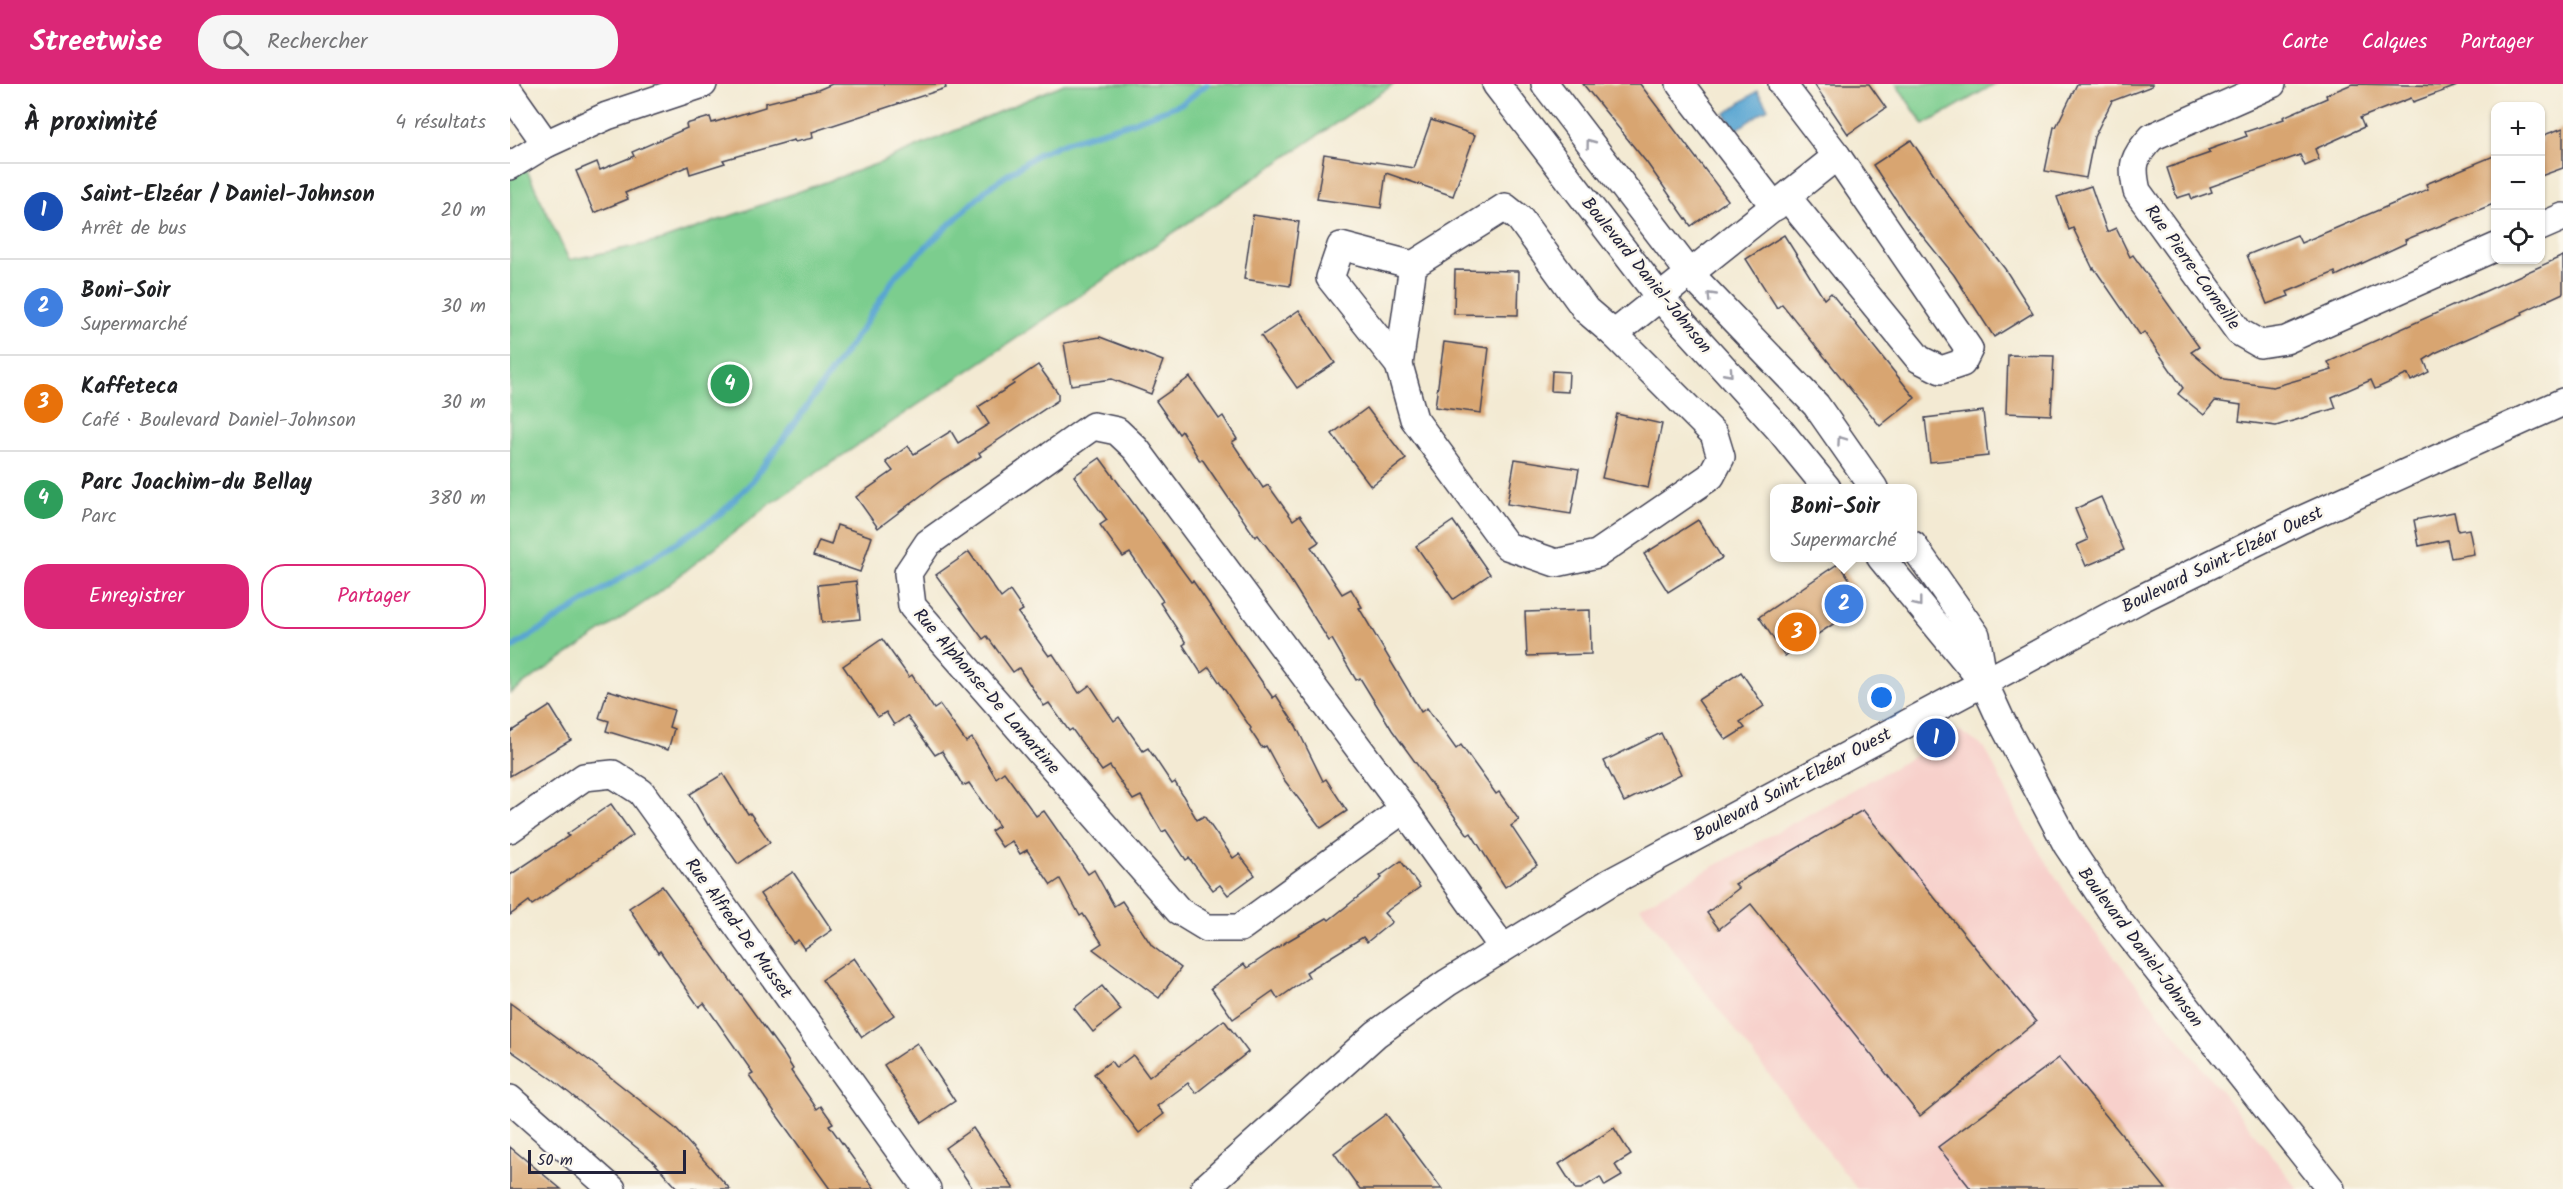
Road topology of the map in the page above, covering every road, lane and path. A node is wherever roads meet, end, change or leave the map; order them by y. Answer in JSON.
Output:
{"nodes":[{"id":1,"x":703,"y":84,"type":"edge"},
{"id":2,"x":1496,"y":84,"type":"edge"},
{"id":3,"x":1545,"y":84,"type":"edge"},
{"id":4,"x":1680,"y":84,"type":"edge"},
{"id":5,"x":1782,"y":84,"type":"edge"},
{"id":6,"x":2272,"y":84,"type":"edge"},
{"id":7,"x":510,"y":93,"type":"edge"},
{"id":8,"x":546,"y":144,"type":"junction"},
{"id":9,"x":1837,"y":156,"type":"junction"},
{"id":10,"x":510,"y":166,"type":"edge"},
{"id":11,"x":1781,"y":202,"type":"junction"},
{"id":12,"x":2563,"y":217,"type":"edge"},
{"id":13,"x":2545,"y":225,"type":"edge"},
{"id":14,"x":2491,"y":249,"type":"edge"},
{"id":15,"x":1413,"y":265,"type":"junction"},
{"id":16,"x":1691,"y":275,"type":"junction"},
{"id":17,"x":1661,"y":299,"type":"junction"},
{"id":18,"x":1614,"y":334,"type":"junction"},
{"id":19,"x":1399,"y":365,"type":"junction"},
{"id":20,"x":2563,"y":402,"type":"edge"},
{"id":21,"x":1823,"y":484,"type":"edge"},
{"id":22,"x":1871,"y":484,"type":"edge"},
{"id":23,"x":1917,"y":551,"type":"edge"},
{"id":24,"x":1884,"y":562,"type":"edge"},
{"id":25,"x":1984,"y":683,"type":"junction"},
{"id":26,"x":1404,"y":809,"type":"junction"},
{"id":27,"x":510,"y":829,"type":"edge"},
{"id":28,"x":1503,"y":948,"type":"junction"},
{"id":29,"x":510,"y":1099,"type":"edge"},
{"id":30,"x":612,"y":1189,"type":"edge"},
{"id":31,"x":927,"y":1189,"type":"edge"},
{"id":32,"x":1204,"y":1189,"type":"edge"},
{"id":33,"x":2331,"y":1189,"type":"edge"}],
"edges":[{"from":1,"to":8,"type":"street"},
{"from":2,"to":17,"type":"street","name":"Boulevard Daniel-Johnson"},
{"from":16,"to":3,"type":"street","name":"Boulevard Daniel-Johnson","one_way":true},
{"from":4,"to":11,"type":"street"},
{"from":5,"to":9,"type":"street"},
{"from":6,"to":14,"type":"street","name":"Rue Pierre-Corneille"},
{"from":7,"to":8,"type":"street"},
{"from":8,"to":10,"type":"street"},
{"from":9,"to":11,"type":"street"},
{"from":9,"to":11,"type":"street"},
{"from":11,"to":16,"type":"street"},
{"from":12,"to":13,"type":"street"},
{"from":15,"to":18,"type":"street"},
{"from":15,"to":19,"type":"street"},
{"from":15,"to":19,"type":"street"},
{"from":16,"to":17,"type":"street"},
{"from":22,"to":16,"type":"street","name":"Boulevard Daniel-Johnson","one_way":true},
{"from":17,"to":18,"type":"street"},
{"from":17,"to":21,"type":"street","name":"Boulevard Daniel-Johnson","one_way":true},
{"from":18,"to":19,"type":"street"},
{"from":20,"to":25,"type":"street","name":"Boulevard Saint-Elzéar Ouest"},
{"from":23,"to":25,"type":"street","name":"Boulevard Daniel-Johnson"},
{"from":24,"to":25,"type":"street","name":"Boulevard Daniel-Johnson","one_way":true},
{"from":25,"to":28,"type":"street","name":"Boulevard Saint-Elzéar Ouest"},
{"from":25,"to":33,"type":"street","name":"Boulevard Daniel-Johnson"},
{"from":26,"to":26,"type":"street","name":"Rue Alphonse-De Lamartine"},
{"from":26,"to":28,"type":"street","name":"Rue Alphonse-De Lamartine"},
{"from":27,"to":31,"type":"street","name":"Rue Alfred-De Musset"},
{"from":28,"to":32,"type":"street","name":"Boulevard Saint-Elzéar Ouest"},
{"from":29,"to":30,"type":"street"}]}
